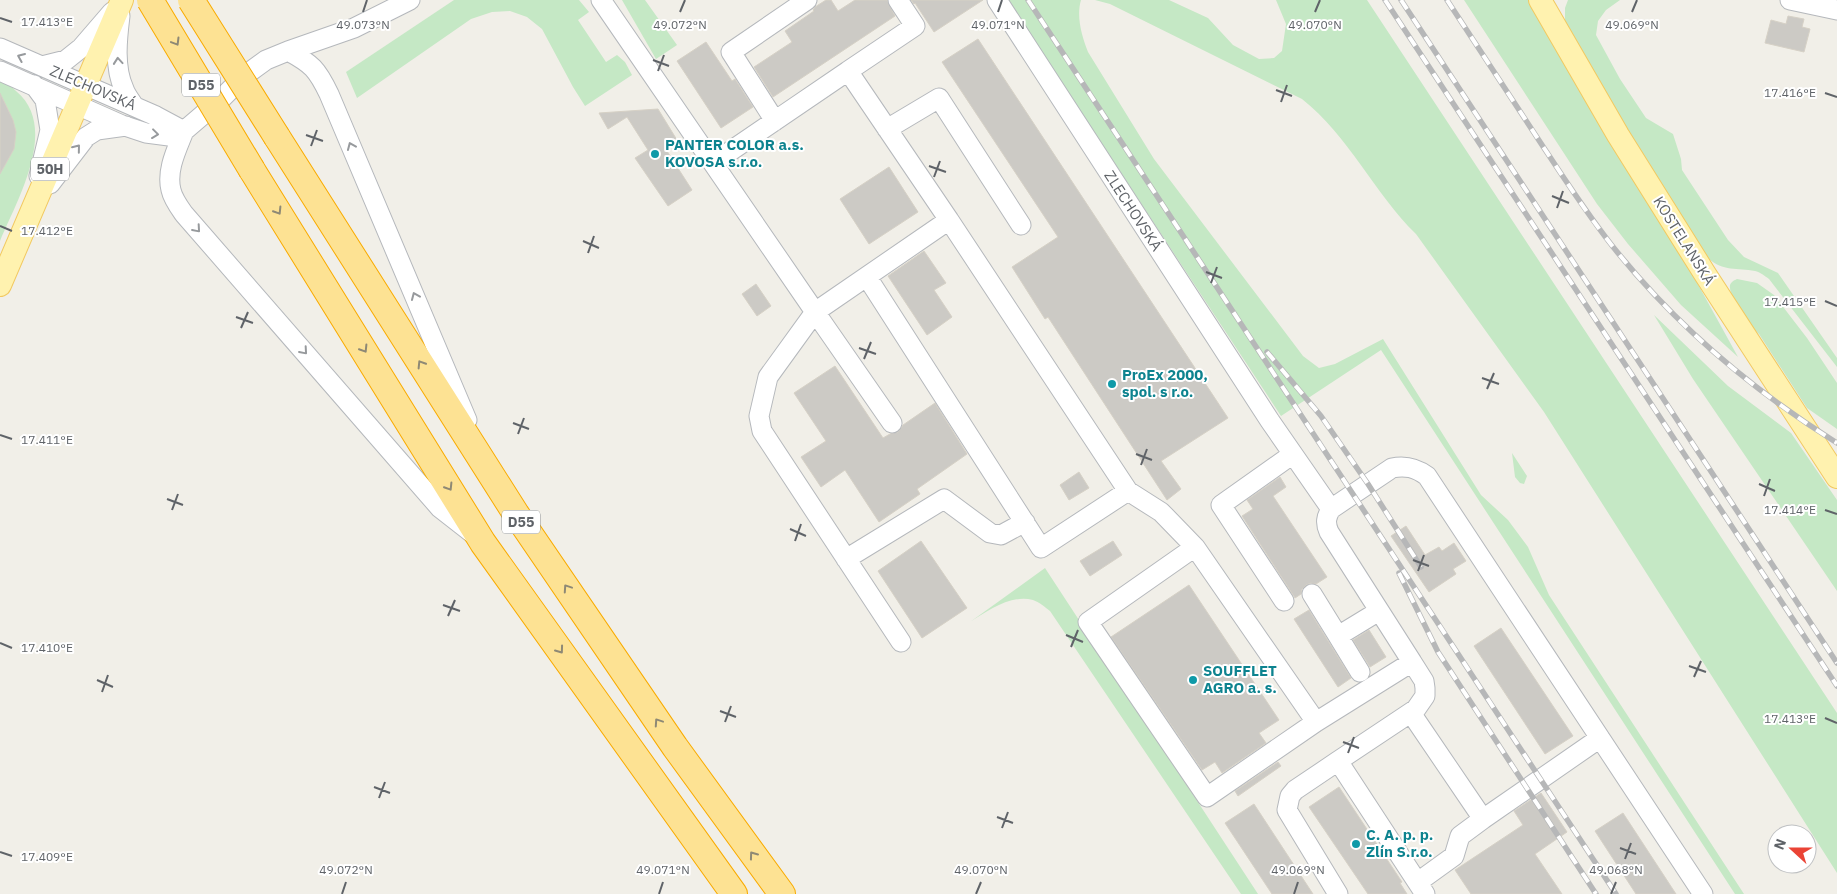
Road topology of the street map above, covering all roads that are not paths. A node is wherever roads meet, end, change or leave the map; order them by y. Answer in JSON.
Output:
{"nodes":[{"id":1,"x":122,"y":0,"type":"edge"},
{"id":2,"x":150,"y":0,"type":"edge"},
{"id":3,"x":191,"y":0,"type":"edge"},
{"id":4,"x":410,"y":0,"type":"edge"},
{"id":5,"x":601,"y":0,"type":"edge"},
{"id":6,"x":807,"y":0,"type":"edge"},
{"id":7,"x":898,"y":0,"type":"edge"},
{"id":8,"x":997,"y":0,"type":"edge"},
{"id":9,"x":1540,"y":0,"type":"edge"},
{"id":10,"x":1790,"y":0,"type":"edge"},
{"id":11,"x":1837,"y":10,"type":"edge"},
{"id":12,"x":0,"y":48,"type":"edge"},
{"id":13,"x":288,"y":51,"type":"junction"},
{"id":14,"x":42,"y":66,"type":"junction"},
{"id":15,"x":0,"y":71,"type":"edge"},
{"id":16,"x":848,"y":71,"type":"junction"},
{"id":17,"x":34,"y":85,"type":"junction"},
{"id":18,"x":81,"y":94,"type":"junction"},
{"id":19,"x":134,"y":106,"type":"junction"},
{"id":20,"x":775,"y":121,"type":"junction"},
{"id":21,"x":126,"y":126,"type":"junction"},
{"id":22,"x":888,"y":129,"type":"junction"},
{"id":23,"x":184,"y":131,"type":"junction"},
{"id":24,"x":714,"y":164,"type":"junction"},
{"id":25,"x":950,"y":220,"type":"junction"},
{"id":26,"x":1021,"y":224,"type":"dead end"},
{"id":27,"x":22,"y":233,"type":"junction"},
{"id":28,"x":867,"y":277,"type":"junction"},
{"id":29,"x":0,"y":285,"type":"edge"},
{"id":30,"x":815,"y":312,"type":"junction"},
{"id":31,"x":892,"y":424,"type":"dead end"},
{"id":32,"x":1293,"y":454,"type":"junction"},
{"id":33,"x":1837,"y":477,"type":"edge"},
{"id":34,"x":1128,"y":490,"type":"junction"},
{"id":35,"x":1331,"y":509,"type":"junction"},
{"id":36,"x":516,"y":514,"type":"junction"},
{"id":37,"x":1025,"y":522,"type":"junction"},
{"id":38,"x":484,"y":543,"type":"junction"},
{"id":39,"x":1195,"y":547,"type":"junction"},
{"id":40,"x":846,"y":559,"type":"junction"},
{"id":41,"x":1312,"y":594,"type":"dead end"},
{"id":42,"x":1284,"y":601,"type":"dead end"},
{"id":43,"x":1379,"y":610,"type":"junction"},
{"id":44,"x":1338,"y":636,"type":"junction"},
{"id":45,"x":901,"y":642,"type":"dead end"},
{"id":46,"x":1412,"y":662,"type":"junction"},
{"id":47,"x":1360,"y":672,"type":"dead end"},
{"id":48,"x":1411,"y":713,"type":"junction"},
{"id":49,"x":1316,"y":722,"type":"junction"},
{"id":50,"x":1600,"y":738,"type":"junction"},
{"id":51,"x":1338,"y":761,"type":"junction"},
{"id":52,"x":1483,"y":819,"type":"junction"},
{"id":53,"x":1422,"y":888,"type":"edge"},
{"id":54,"x":734,"y":894,"type":"edge"},
{"id":55,"x":782,"y":894,"type":"edge"},
{"id":56,"x":1338,"y":894,"type":"edge"},
{"id":57,"x":1703,"y":894,"type":"edge"}],
"edges":[{"from":1,"to":14,"type":"street"},
{"from":1,"to":18,"type":"main road","number":"50H"},
{"from":19,"to":1,"type":"street","one_way":true},
{"from":2,"to":38,"type":"highway","number":"D55","one_way":true,"bridge":true},
{"from":36,"to":3,"type":"highway","number":"D55","one_way":true,"bridge":true},
{"from":4,"to":13,"type":"street"},
{"from":5,"to":24,"type":"street"},
{"from":6,"to":20,"type":"street"},
{"from":7,"to":16,"type":"street"},
{"from":8,"to":32,"type":"street","name":"ZLECHOVSKÁ"},
{"from":9,"to":33,"type":"main road","name":"KOSTELANSKÁ"},
{"from":10,"to":11,"type":"street"},
{"from":14,"to":12,"type":"street","name":"ZLECHOVSKÁ","one_way":true},
{"from":13,"to":23,"type":"street"},
{"from":36,"to":13,"type":"street","one_way":true},
{"from":14,"to":18,"type":"street","name":"ZLECHOVSKÁ"},
{"from":15,"to":17,"type":"street","name":"ZLECHOVSKÁ"},
{"from":16,"to":20,"type":"street"},
{"from":16,"to":22,"type":"street"},
{"from":17,"to":18,"type":"street","name":"ZLECHOVSKÁ"},
{"from":17,"to":27,"type":"street"},
{"from":18,"to":19,"type":"street","name":"ZLECHOVSKÁ"},
{"from":18,"to":21,"type":"street","name":"ZLECHOVSKÁ"},
{"from":18,"to":27,"type":"main road","number":"50H"},
{"from":19,"to":23,"type":"street","name":"ZLECHOVSKÁ"},
{"from":20,"to":24,"type":"street"},
{"from":21,"to":23,"type":"street","name":"ZLECHOVSKÁ","one_way":true},
{"from":27,"to":21,"type":"street","one_way":true},
{"from":22,"to":25,"type":"street"},
{"from":22,"to":26,"type":"street"},
{"from":23,"to":38,"type":"street","one_way":true},
{"from":24,"to":30,"type":"street"},
{"from":25,"to":28,"type":"street"},
{"from":25,"to":34,"type":"street"},
{"from":27,"to":29,"type":"main road","number":"50H"},
{"from":28,"to":30,"type":"street"},
{"from":28,"to":37,"type":"street"},
{"from":30,"to":31,"type":"street"},
{"from":30,"to":40,"type":"street"},
{"from":32,"to":35,"type":"street","name":"ZLECHOVSKÁ"},
{"from":32,"to":42,"type":"street"},
{"from":34,"to":37,"type":"street"},
{"from":34,"to":39,"type":"street"},
{"from":35,"to":43,"type":"street"},
{"from":35,"to":50,"type":"street"},
{"from":55,"to":36,"type":"highway","number":"D55","one_way":true},
{"from":37,"to":40,"type":"street"},
{"from":38,"to":54,"type":"highway","number":"D55","one_way":true},
{"from":39,"to":49,"type":"street"},
{"from":39,"to":49,"type":"street"},
{"from":40,"to":45,"type":"street"},
{"from":41,"to":44,"type":"street"},
{"from":43,"to":44,"type":"street"},
{"from":43,"to":46,"type":"street"},
{"from":44,"to":47,"type":"street"},
{"from":46,"to":48,"type":"street"},
{"from":46,"to":49,"type":"street"},
{"from":48,"to":51,"type":"street"},
{"from":48,"to":52,"type":"street"},
{"from":50,"to":52,"type":"street"},
{"from":50,"to":57,"type":"street"},
{"from":51,"to":53,"type":"street"},
{"from":51,"to":56,"type":"street"},
{"from":52,"to":53,"type":"street"}]}
